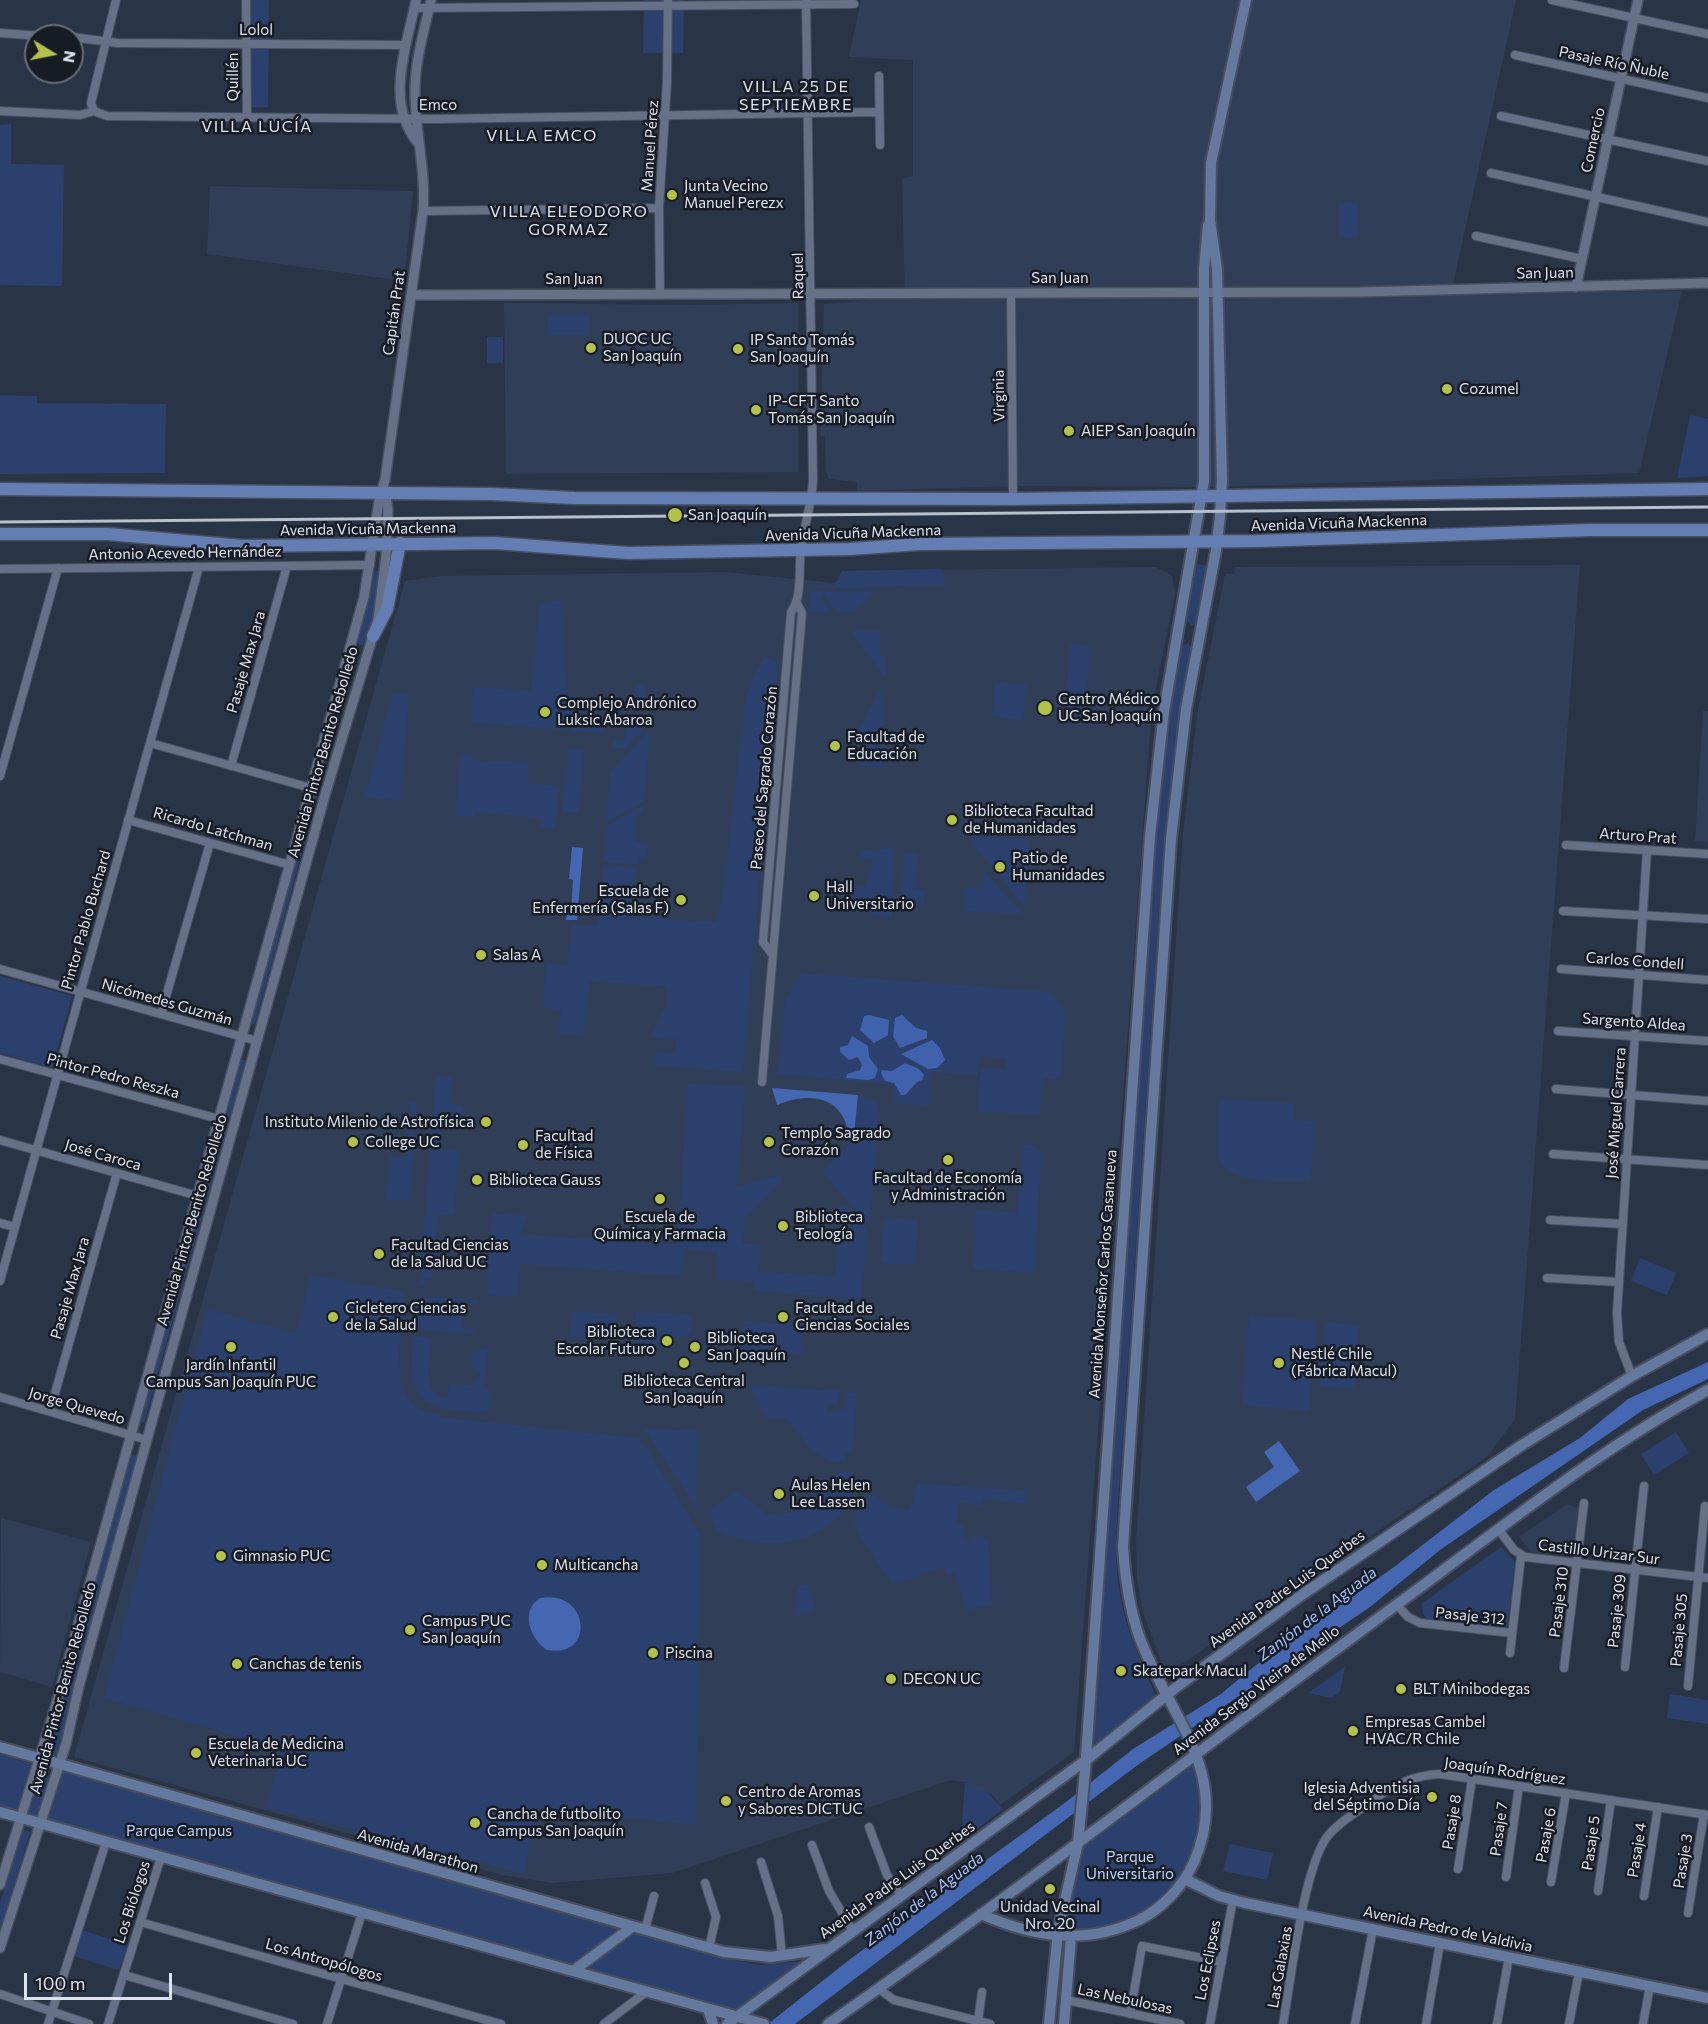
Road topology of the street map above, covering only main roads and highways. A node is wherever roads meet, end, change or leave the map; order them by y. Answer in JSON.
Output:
{"nodes":[{"id":1,"x":1246,"y":0,"type":"edge"},
{"id":2,"x":1210,"y":220,"type":"junction"},
{"id":3,"x":0,"y":489,"type":"edge"},
{"id":4,"x":1708,"y":489,"type":"edge"},
{"id":5,"x":1202,"y":495,"type":"junction"},
{"id":6,"x":1221,"y":495,"type":"junction"},
{"id":7,"x":1708,"y":530,"type":"edge"},
{"id":8,"x":0,"y":534,"type":"edge"},
{"id":9,"x":1194,"y":542,"type":"junction"},
{"id":10,"x":1217,"y":542,"type":"junction"},
{"id":11,"x":400,"y":543,"type":"junction"},
{"id":12,"x":373,"y":636,"type":"road end"},
{"id":13,"x":1708,"y":1334,"type":"edge"},
{"id":14,"x":1708,"y":1390,"type":"edge"},
{"id":15,"x":1166,"y":1696,"type":"junction"},
{"id":16,"x":0,"y":1747,"type":"edge"},
{"id":17,"x":1197,"y":1753,"type":"junction"},
{"id":18,"x":1085,"y":1766,"type":"junction"},
{"id":19,"x":0,"y":1812,"type":"edge"},
{"id":20,"x":1078,"y":1843,"type":"junction"},
{"id":21,"x":1185,"y":1879,"type":"junction"},
{"id":22,"x":981,"y":1914,"type":"junction"},
{"id":23,"x":632,"y":1927,"type":"junction"},
{"id":24,"x":1058,"y":1937,"type":"junction"},
{"id":25,"x":1071,"y":1937,"type":"junction"},
{"id":26,"x":831,"y":1947,"type":"junction"},
{"id":27,"x":573,"y":1971,"type":"junction"},
{"id":28,"x":1708,"y":1998,"type":"edge"},
{"id":29,"x":708,"y":2009,"type":"junction"},
{"id":30,"x":737,"y":2017,"type":"junction"},
{"id":31,"x":713,"y":2024,"type":"edge"},
{"id":32,"x":727,"y":2024,"type":"edge"},
{"id":33,"x":764,"y":2024,"type":"edge"},
{"id":34,"x":829,"y":2024,"type":"edge"},
{"id":35,"x":1049,"y":2024,"type":"edge"},
{"id":36,"x":1064,"y":2024,"type":"edge"}],
"edges":[{"from":1,"to":2,"type":"main road"},
{"from":2,"to":5,"type":"main road","name":"Avenida Monseñor Carlos Casanueva"},
{"from":2,"to":6,"type":"main road"},
{"from":3,"to":5,"type":"main road","name":"Avenida Vicuña Mackenna"},
{"from":4,"to":6,"type":"main road","name":"Avenida Vicuña Mackenna"},
{"from":5,"to":6,"type":"main road","name":"Avenida Vicuña Mackenna"},
{"from":5,"to":9,"type":"main road","name":"Avenida Monseñor Carlos Casanueva"},
{"from":6,"to":10,"type":"main road"},
{"from":7,"to":10,"type":"main road","name":"Avenida Vicuña Mackenna"},
{"from":8,"to":11,"type":"main road","name":"Avenida Vicuña Mackenna"},
{"from":9,"to":10,"type":"main road","name":"Avenida Vicuña Mackenna"},
{"from":9,"to":11,"type":"main road","name":"Avenida Vicuña Mackenna"},
{"from":9,"to":18,"type":"main road","name":"Avenida Monseñor Carlos Casanueva"},
{"from":10,"to":15,"type":"main road"},
{"from":11,"to":12,"type":"main road"},
{"from":13,"to":15,"type":"main road","name":"Avenida Padre Luis Querbes"},
{"from":14,"to":17,"type":"main road","name":"Avenida Sergio Vieira de Mello"},
{"from":15,"to":17,"type":"main road"},
{"from":15,"to":18,"type":"main road","name":"Avenida Padre Luis Querbes"},
{"from":16,"to":23,"type":"main road","name":"Avenida Marathon"},
{"from":17,"to":20,"type":"main road","name":"Avenida Sergio Vieira de Mello"},
{"from":17,"to":21,"type":"main road"},
{"from":18,"to":20,"type":"main road","name":"Avenida Monseñor Carlos Casanueva"},
{"from":18,"to":26,"type":"main road","name":"Avenida Padre Luis Querbes"},
{"from":19,"to":27,"type":"main road"},
{"from":20,"to":22,"type":"main road","name":"Avenida Sergio Vieira de Mello"},
{"from":20,"to":24,"type":"main road","name":"Avenida Monseñor Carlos Casanueva"},
{"from":21,"to":25,"type":"main road"},
{"from":21,"to":28,"type":"main road","name":"Avenida Pedro de Valdivia"},
{"from":22,"to":24,"type":"main road"},
{"from":22,"to":34,"type":"main road","name":"Avenida Sergio Vieira de Mello"},
{"from":23,"to":26,"type":"main road","name":"Avenida Marathon"},
{"from":23,"to":27,"type":"main road"},
{"from":24,"to":25,"type":"main road"},
{"from":24,"to":35,"type":"main road","name":"Avenida Monseñor Carlos Casanueva"},
{"from":25,"to":36,"type":"main road"},
{"from":26,"to":30,"type":"main road","name":"Avenida Padre Luis Querbes"},
{"from":27,"to":29,"type":"main road"},
{"from":29,"to":30,"type":"main road"},
{"from":29,"to":31,"type":"main road"},
{"from":30,"to":32,"type":"main road","name":"Avenida Padre Luis Querbes"},
{"from":30,"to":33,"type":"main road"}]}
